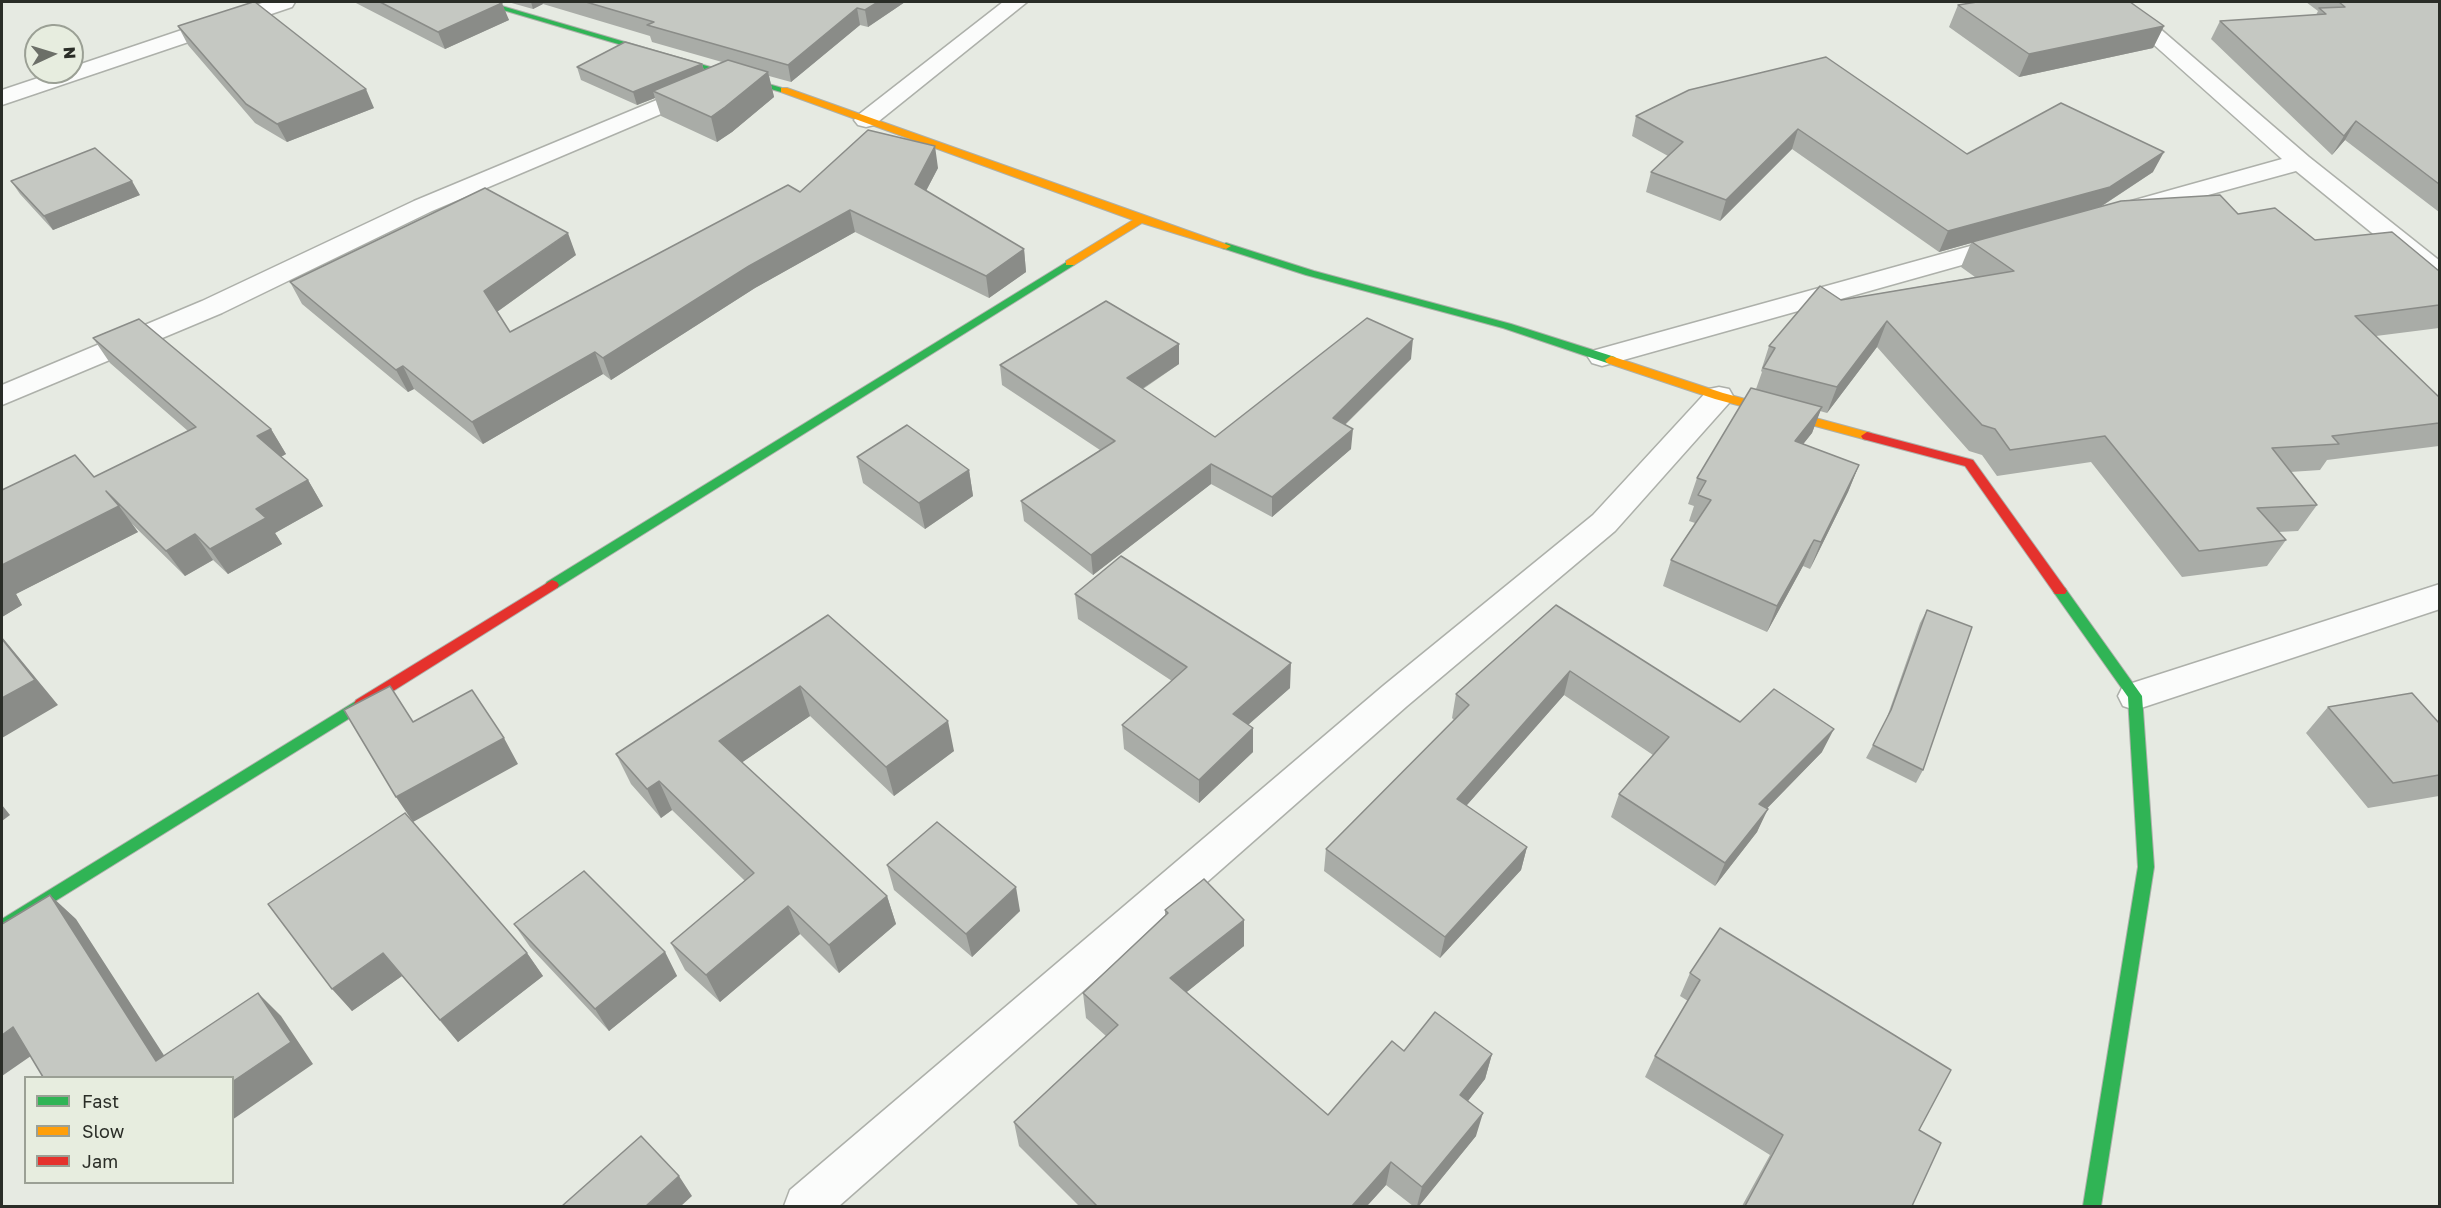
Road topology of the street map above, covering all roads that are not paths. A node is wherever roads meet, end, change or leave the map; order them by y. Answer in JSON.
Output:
{"nodes":[{"id":1,"x":284,"y":2,"type":"edge"},
{"id":2,"x":484,"y":2,"type":"edge"},
{"id":3,"x":1016,"y":2,"type":"edge"},
{"id":4,"x":2117,"y":2,"type":"edge"},
{"id":5,"x":732,"y":75,"type":"junction"},
{"id":6,"x":2,"y":98,"type":"edge"},
{"id":7,"x":866,"y":120,"type":"junction"},
{"id":8,"x":2300,"y":162,"type":"junction"},
{"id":9,"x":2106,"y":216,"type":"edge"},
{"id":10,"x":1141,"y":219,"type":"junction"},
{"id":11,"x":2037,"y":235,"type":"edge"},
{"id":12,"x":2439,"y":275,"type":"edge"},
{"id":13,"x":1602,"y":357,"type":"junction"},
{"id":14,"x":2,"y":396,"type":"edge"},
{"id":15,"x":1719,"y":396,"type":"junction"},
{"id":16,"x":2439,"y":596,"type":"edge"},
{"id":17,"x":2135,"y":696,"type":"junction"},
{"id":18,"x":2,"y":927,"type":"edge"},
{"id":19,"x":806,"y":1206,"type":"edge"},
{"id":20,"x":2092,"y":1206,"type":"edge"}],
"edges":[{"from":1,"to":6,"type":"street"},
{"from":2,"to":5,"type":"street"},
{"from":3,"to":7,"type":"street"},
{"from":4,"to":8,"type":"street"},
{"from":5,"to":7,"type":"street"},
{"from":5,"to":14,"type":"street"},
{"from":7,"to":10,"type":"street"},
{"from":8,"to":9,"type":"street"},
{"from":8,"to":12,"type":"street"},
{"from":10,"to":13,"type":"street"},
{"from":10,"to":18,"type":"street"},
{"from":11,"to":13,"type":"street"},
{"from":13,"to":15,"type":"street"},
{"from":15,"to":17,"type":"street"},
{"from":15,"to":19,"type":"street"},
{"from":16,"to":17,"type":"street"},
{"from":17,"to":20,"type":"street"}]}
